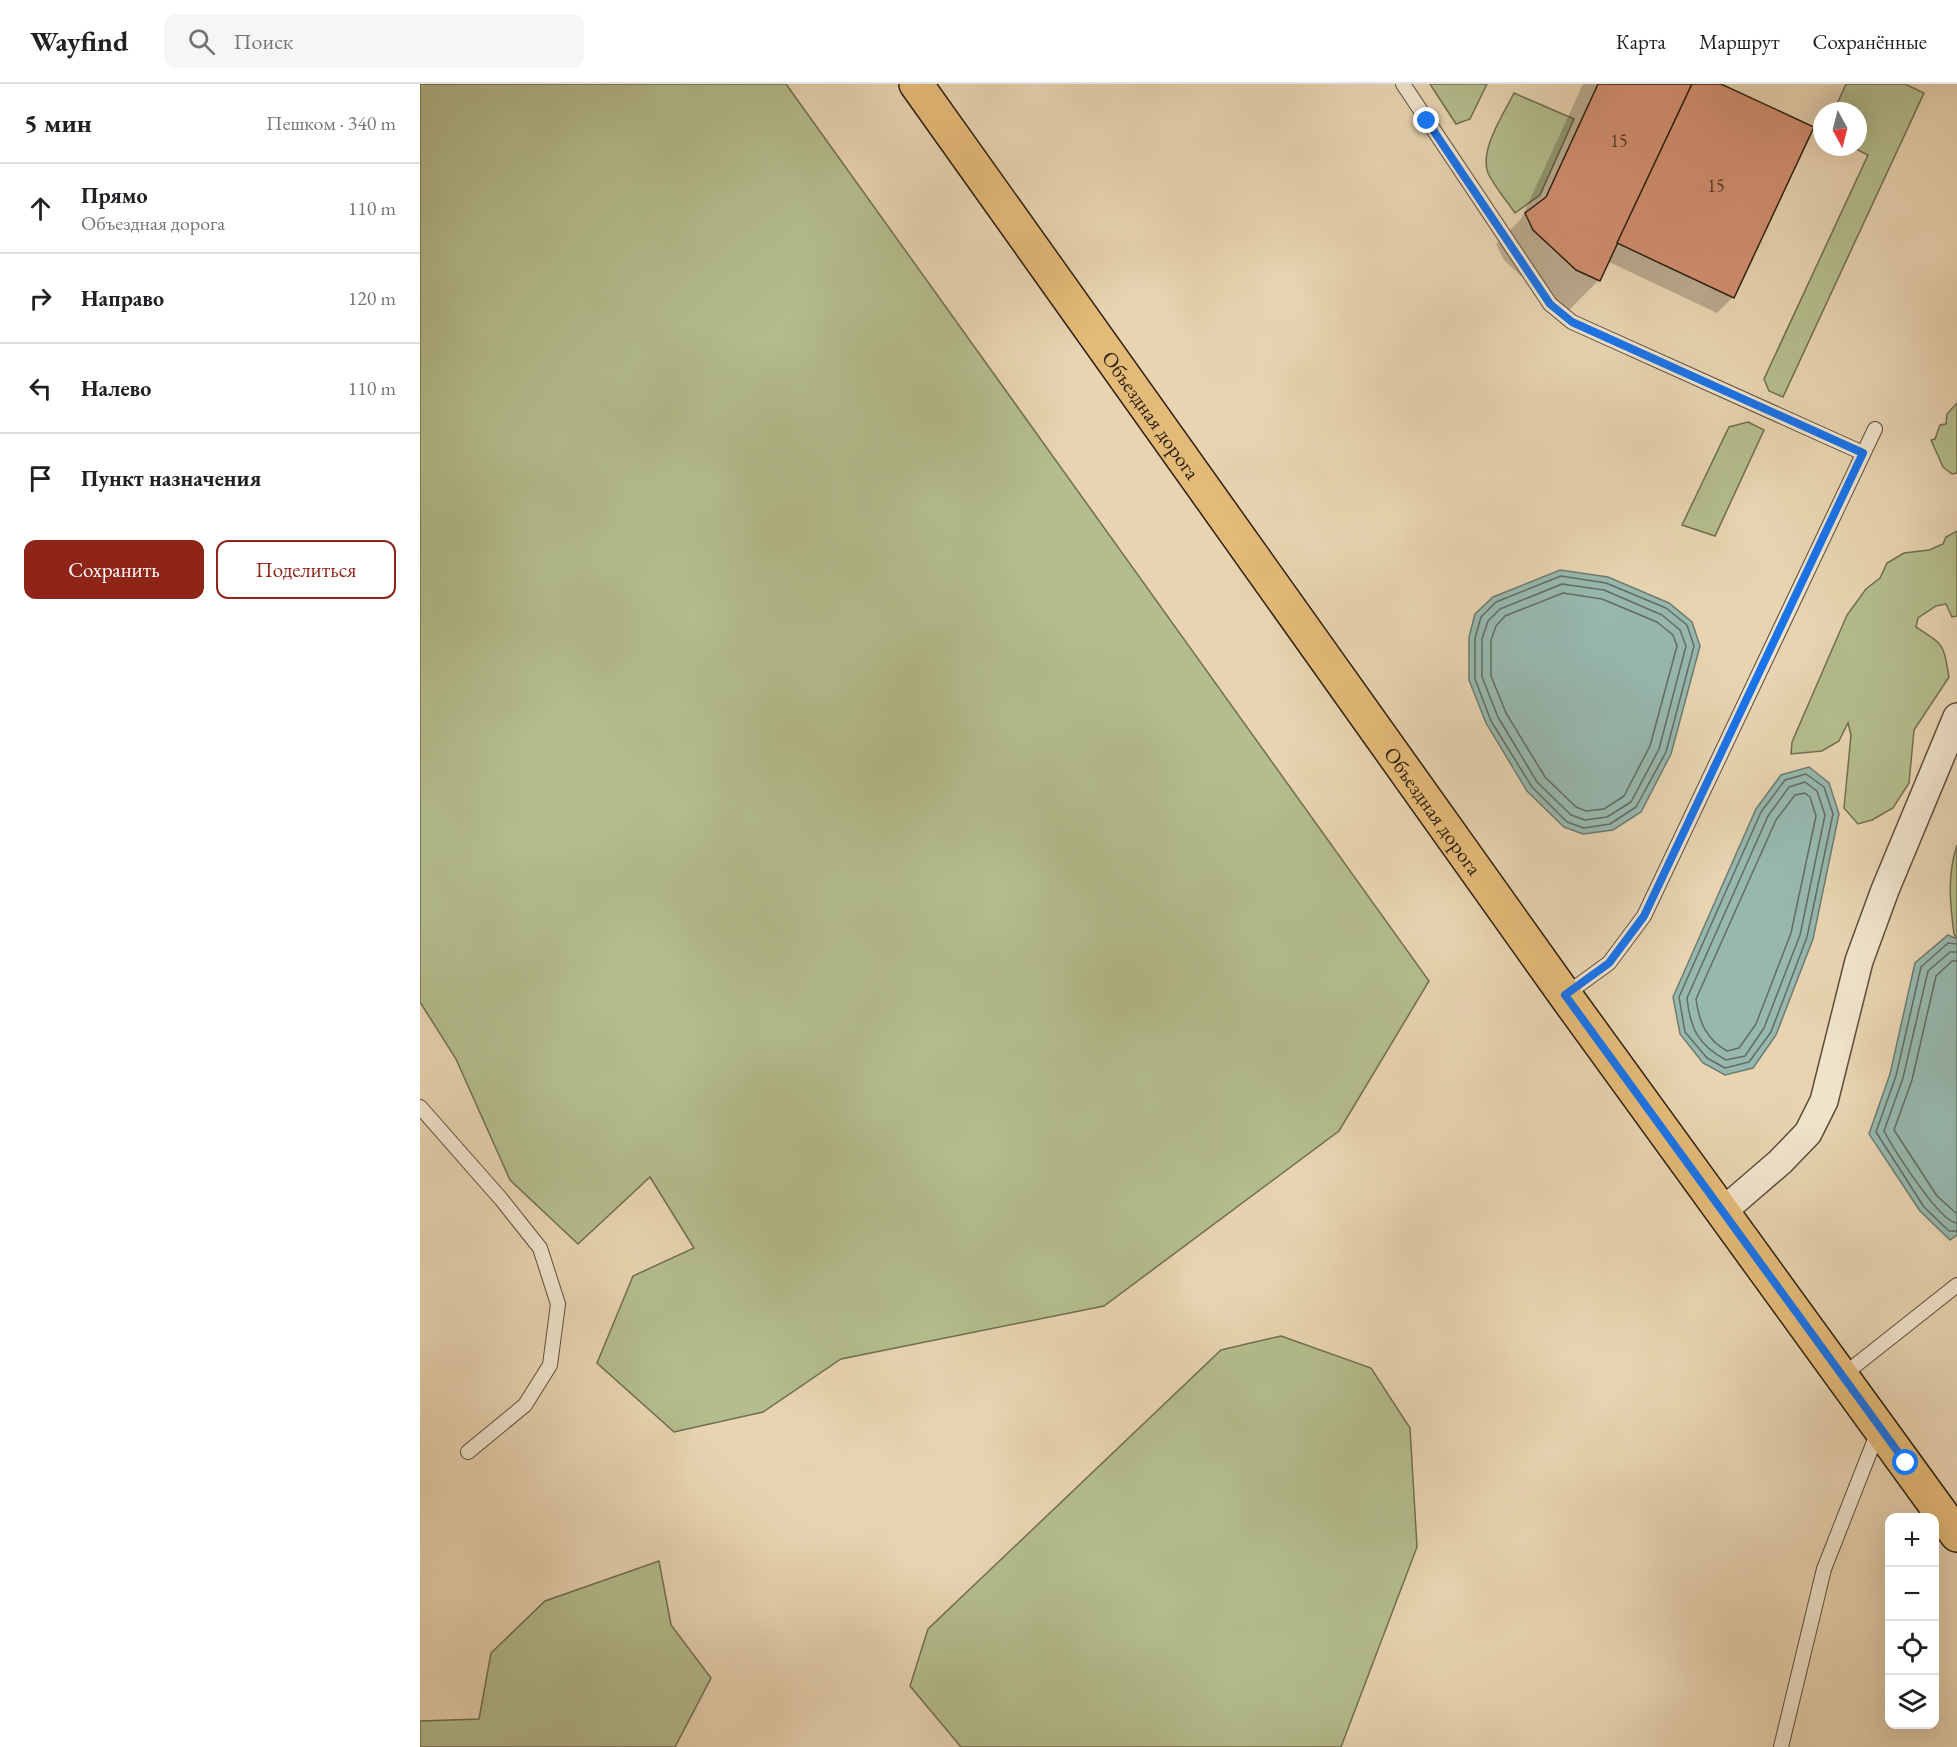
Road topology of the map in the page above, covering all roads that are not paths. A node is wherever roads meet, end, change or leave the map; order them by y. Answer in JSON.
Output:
{"nodes":[{"id":1,"x":916,"y":84,"type":"edge"},
{"id":2,"x":1403,"y":84,"type":"edge"},
{"id":3,"x":1875,"y":429,"type":"dead end"},
{"id":4,"x":1863,"y":453,"type":"junction"},
{"id":5,"x":1957,"y":717,"type":"edge"},
{"id":6,"x":1565,"y":995,"type":"junction"},
{"id":7,"x":420,"y":1107,"type":"edge"},
{"id":8,"x":1722,"y":1212,"type":"junction"},
{"id":9,"x":1957,"y":1285,"type":"edge"},
{"id":10,"x":1842,"y":1376,"type":"junction"},
{"id":11,"x":1880,"y":1428,"type":"junction"},
{"id":12,"x":468,"y":1452,"type":"dead end"},
{"id":13,"x":1957,"y":1535,"type":"edge"},
{"id":14,"x":1781,"y":1747,"type":"edge"}],
"edges":[{"from":1,"to":6,"type":"main road","name":"Объездная дорога"},
{"from":2,"to":4,"type":"lane"},
{"from":3,"to":4,"type":"lane"},
{"from":4,"to":6,"type":"lane"},
{"from":5,"to":8,"type":"street"},
{"from":6,"to":8,"type":"main road","name":"Объездная дорога"},
{"from":7,"to":12,"type":"lane"},
{"from":8,"to":10,"type":"main road","name":"Объездная дорога"},
{"from":9,"to":10,"type":"lane"},
{"from":10,"to":11,"type":"main road","name":"Объездная дорога"},
{"from":11,"to":13,"type":"main road","name":"Объездная дорога"},
{"from":11,"to":14,"type":"lane"}]}
